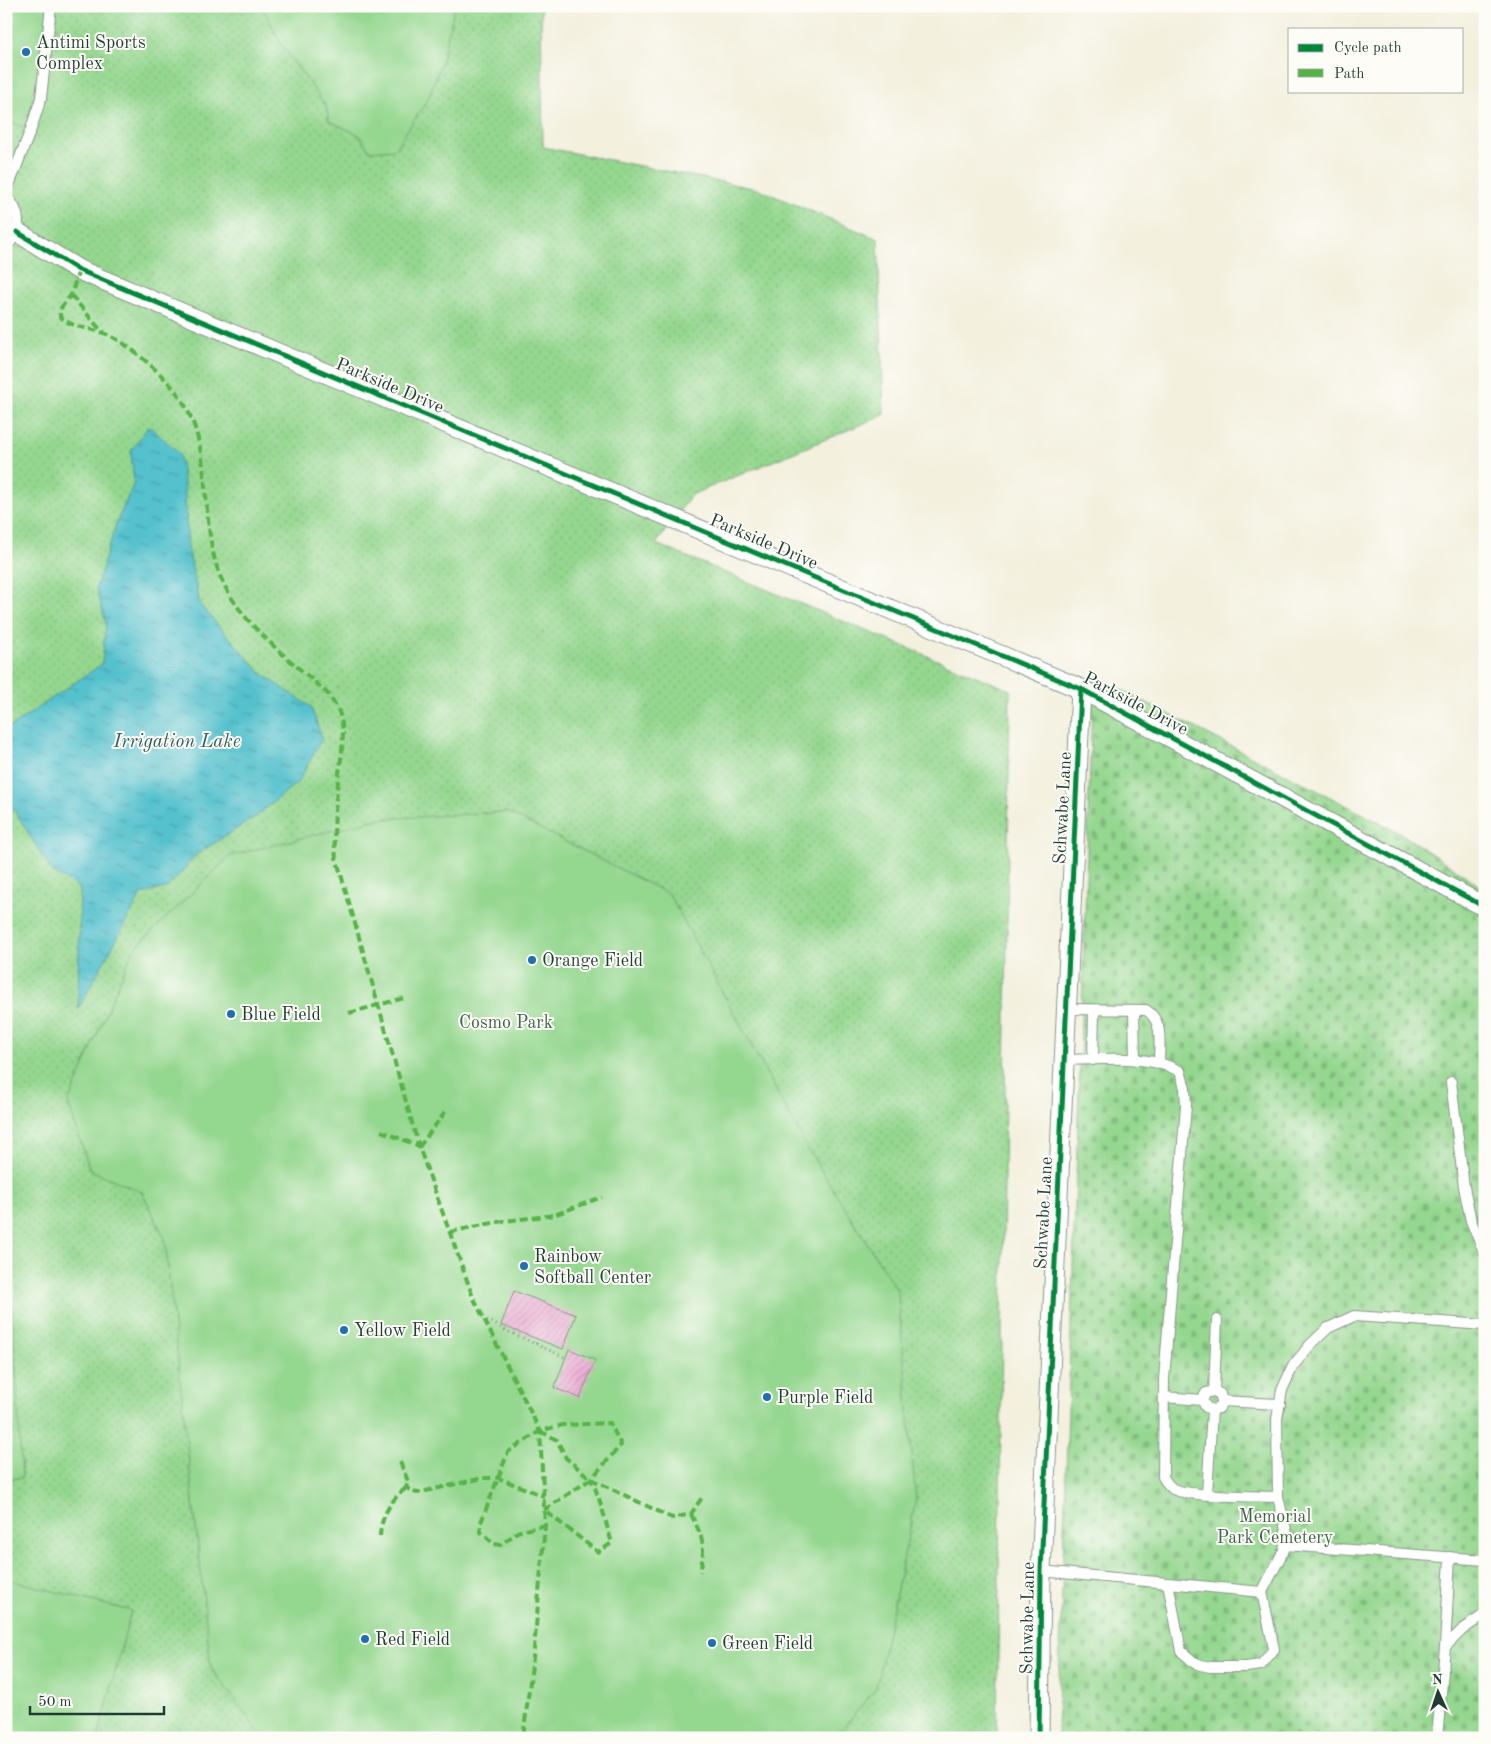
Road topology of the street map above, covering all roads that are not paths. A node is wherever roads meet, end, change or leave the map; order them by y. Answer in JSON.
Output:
{"nodes":[{"id":1,"x":51,"y":6,"type":"edge"},
{"id":2,"x":6,"y":194,"type":"edge"},
{"id":3,"x":18,"y":232,"type":"junction"},
{"id":4,"x":6,"y":247,"type":"edge"},
{"id":5,"x":1081,"y":689,"type":"junction"},
{"id":6,"x":1485,"y":907,"type":"edge"},
{"id":7,"x":1067,"y":1009,"type":"junction"},
{"id":8,"x":1094,"y":1010,"type":"junction"},
{"id":9,"x":1134,"y":1010,"type":"junction"},
{"id":10,"x":1064,"y":1060,"type":"junction"},
{"id":11,"x":1093,"y":1060,"type":"junction"},
{"id":12,"x":1135,"y":1060,"type":"junction"},
{"id":13,"x":1159,"y":1063,"type":"junction"},
{"id":14,"x":1451,"y":1082,"type":"dead end"},
{"id":15,"x":1485,"y":1254,"type":"edge"},
{"id":16,"x":1217,"y":1320,"type":"dead end"},
{"id":17,"x":1485,"y":1325,"type":"edge"},
{"id":18,"x":1214,"y":1392,"type":"junction"},
{"id":19,"x":1164,"y":1397,"type":"junction"},
{"id":20,"x":1202,"y":1400,"type":"junction"},
{"id":21,"x":1222,"y":1401,"type":"junction"},
{"id":22,"x":1280,"y":1404,"type":"junction"},
{"id":23,"x":1212,"y":1410,"type":"junction"},
{"id":24,"x":1207,"y":1494,"type":"junction"},
{"id":25,"x":1278,"y":1497,"type":"junction"},
{"id":26,"x":1285,"y":1545,"type":"junction"},
{"id":27,"x":1450,"y":1557,"type":"junction"},
{"id":28,"x":1485,"y":1560,"type":"edge"},
{"id":29,"x":1041,"y":1571,"type":"junction"},
{"id":30,"x":1168,"y":1583,"type":"junction"},
{"id":31,"x":1262,"y":1592,"type":"junction"},
{"id":32,"x":1485,"y":1614,"type":"edge"},
{"id":33,"x":1445,"y":1647,"type":"junction"},
{"id":34,"x":1038,"y":1738,"type":"edge"},
{"id":35,"x":1437,"y":1738,"type":"edge"}],
"edges":[{"from":1,"to":2,"type":"lane"},
{"from":2,"to":3,"type":"lane"},
{"from":3,"to":4,"type":"lane"},
{"from":3,"to":5,"type":"street","name":"Parkside Drive"},
{"from":5,"to":6,"type":"street","name":"Parkside Drive"},
{"from":5,"to":7,"type":"street","name":"Schwabe Lane"},
{"from":7,"to":8,"type":"lane"},
{"from":7,"to":10,"type":"street","name":"Schwabe Lane"},
{"from":8,"to":9,"type":"lane"},
{"from":8,"to":11,"type":"lane"},
{"from":9,"to":12,"type":"lane"},
{"from":9,"to":13,"type":"lane"},
{"from":10,"to":11,"type":"lane"},
{"from":10,"to":29,"type":"street","name":"Schwabe Lane"},
{"from":11,"to":12,"type":"lane"},
{"from":12,"to":13,"type":"lane"},
{"from":13,"to":19,"type":"lane"},
{"from":14,"to":15,"type":"lane"},
{"from":16,"to":18,"type":"lane"},
{"from":17,"to":22,"type":"lane"},
{"from":18,"to":20,"type":"lane"},
{"from":18,"to":21,"type":"lane"},
{"from":19,"to":20,"type":"lane"},
{"from":19,"to":24,"type":"lane"},
{"from":20,"to":23,"type":"lane"},
{"from":21,"to":22,"type":"lane"},
{"from":21,"to":23,"type":"lane"},
{"from":22,"to":25,"type":"lane"},
{"from":23,"to":24,"type":"lane"},
{"from":24,"to":25,"type":"lane"},
{"from":25,"to":26,"type":"lane"},
{"from":26,"to":27,"type":"lane"},
{"from":26,"to":31,"type":"lane"},
{"from":27,"to":28,"type":"lane"},
{"from":27,"to":33,"type":"lane"},
{"from":29,"to":30,"type":"lane"},
{"from":29,"to":34,"type":"street","name":"Schwabe Lane"},
{"from":30,"to":31,"type":"lane"},
{"from":30,"to":31,"type":"lane"},
{"from":32,"to":33,"type":"lane"},
{"from":33,"to":35,"type":"lane"}]}
